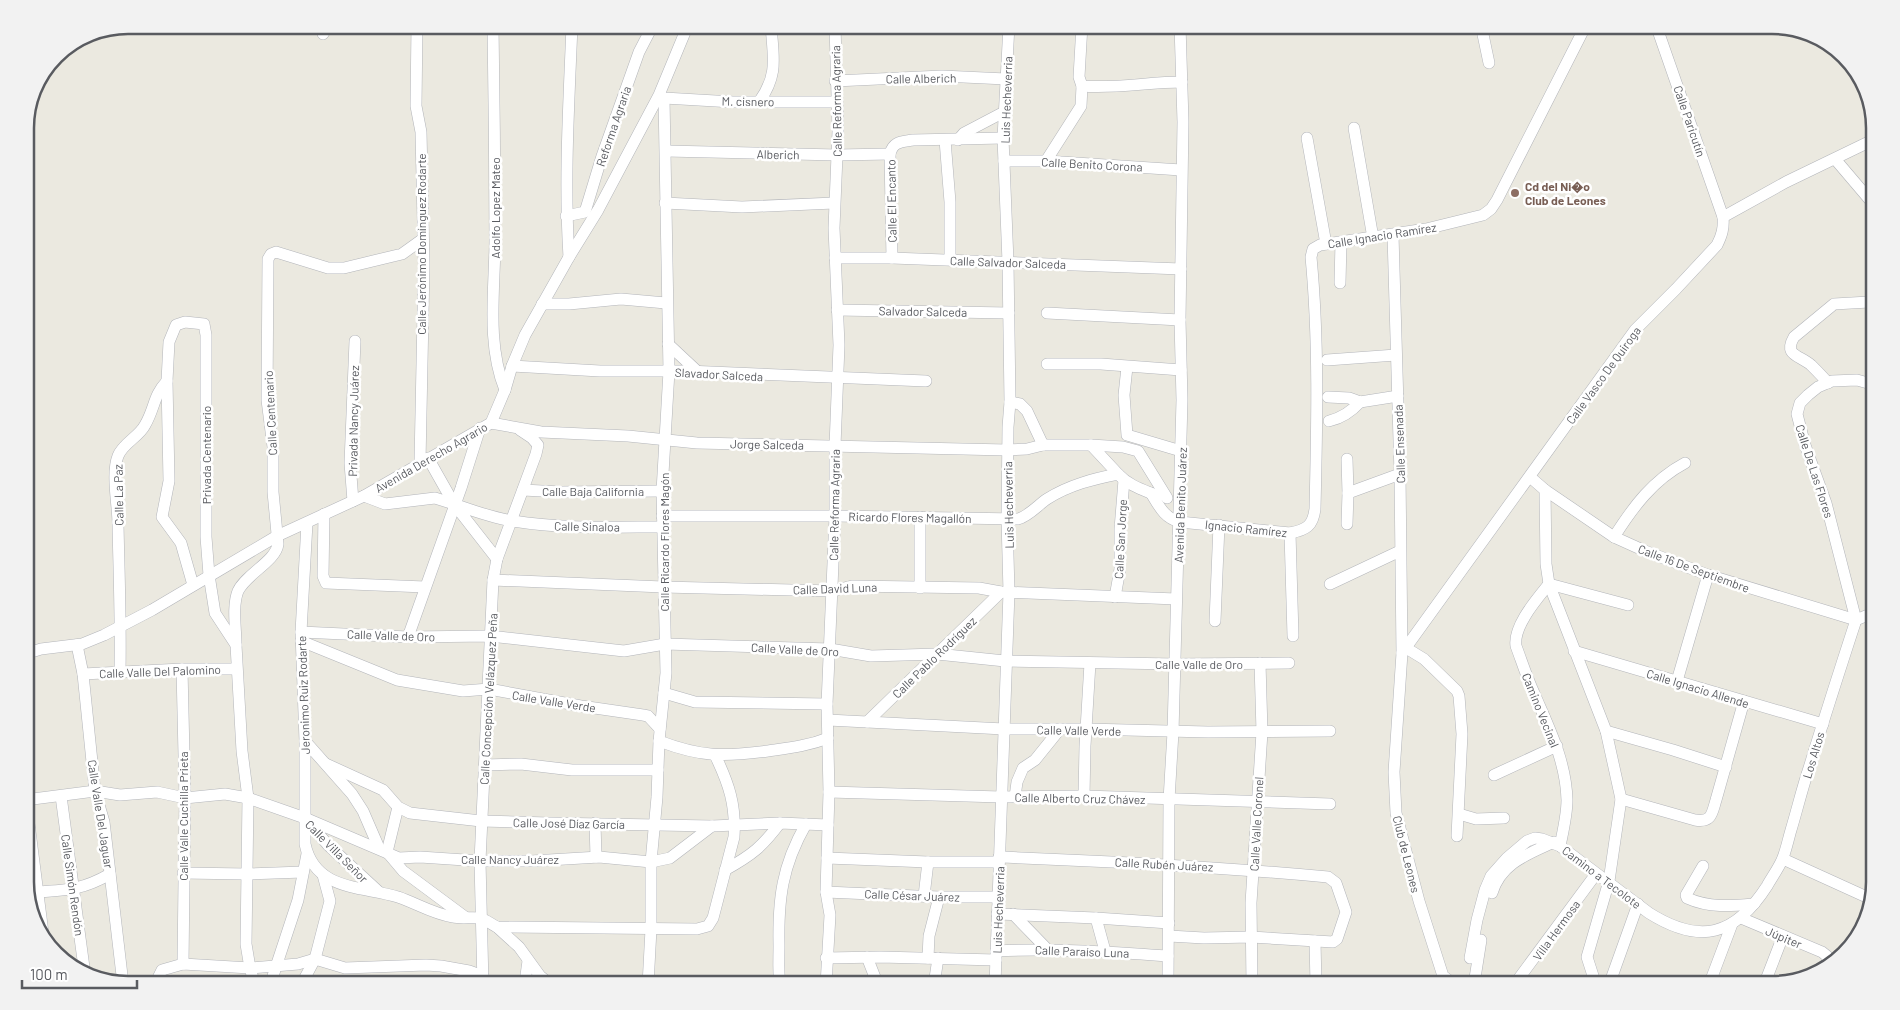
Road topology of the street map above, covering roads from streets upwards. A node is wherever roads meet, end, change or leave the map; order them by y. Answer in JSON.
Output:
{"nodes":[{"id":1,"x":417,"y":34,"type":"edge"},
{"id":2,"x":493,"y":34,"type":"edge"},
{"id":3,"x":572,"y":34,"type":"edge"},
{"id":4,"x":648,"y":34,"type":"edge"},
{"id":5,"x":685,"y":34,"type":"edge"},
{"id":6,"x":772,"y":34,"type":"edge"},
{"id":7,"x":835,"y":34,"type":"edge"},
{"id":8,"x":1008,"y":34,"type":"edge"},
{"id":9,"x":1081,"y":34,"type":"edge"},
{"id":10,"x":1180,"y":34,"type":"edge"},
{"id":11,"x":1483,"y":34,"type":"edge"},
{"id":12,"x":1581,"y":34,"type":"edge"},
{"id":13,"x":1659,"y":34,"type":"edge"},
{"id":14,"x":1488,"y":63,"type":"dead end"},
{"id":15,"x":1006,"y":79,"type":"junction"},
{"id":16,"x":836,"y":81,"type":"junction"},
{"id":17,"x":1182,"y":82,"type":"junction"},
{"id":18,"x":1082,"y":86,"type":"junction"},
{"id":19,"x":662,"y":96,"type":"junction"},
{"id":20,"x":759,"y":102,"type":"junction"},
{"id":21,"x":837,"y":102,"type":"junction"},
{"id":22,"x":1004,"y":112,"type":"junction"},
{"id":23,"x":1354,"y":128,"type":"dead end"},
{"id":24,"x":1003,"y":138,"type":"junction"},
{"id":25,"x":1307,"y":138,"type":"dead end"},
{"id":26,"x":945,"y":140,"type":"junction"},
{"id":27,"x":958,"y":140,"type":"junction"},
{"id":28,"x":1866,"y":144,"type":"edge"},
{"id":29,"x":892,"y":149,"type":"junction"},
{"id":30,"x":666,"y":150,"type":"junction"},
{"id":31,"x":837,"y":155,"type":"junction"},
{"id":32,"x":1835,"y":159,"type":"junction"},
{"id":33,"x":1004,"y":161,"type":"junction"},
{"id":34,"x":1046,"y":161,"type":"junction"},
{"id":35,"x":1181,"y":170,"type":"junction"},
{"id":36,"x":1866,"y":195,"type":"edge"},
{"id":37,"x":665,"y":203,"type":"junction"},
{"id":38,"x":834,"y":203,"type":"junction"},
{"id":39,"x":598,"y":210,"type":"junction"},
{"id":40,"x":585,"y":212,"type":"junction"},
{"id":41,"x":566,"y":216,"type":"junction"},
{"id":42,"x":1724,"y":217,"type":"junction"},
{"id":43,"x":1393,"y":235,"type":"junction"},
{"id":44,"x":1373,"y":238,"type":"junction"},
{"id":45,"x":422,"y":239,"type":"junction"},
{"id":46,"x":1340,"y":242,"type":"junction"},
{"id":47,"x":1326,"y":244,"type":"junction"},
{"id":48,"x":569,"y":257,"type":"junction"},
{"id":49,"x":835,"y":258,"type":"junction"},
{"id":50,"x":892,"y":258,"type":"junction"},
{"id":51,"x":950,"y":260,"type":"junction"},
{"id":52,"x":1008,"y":262,"type":"junction"},
{"id":53,"x":1181,"y":269,"type":"junction"},
{"id":54,"x":1340,"y":283,"type":"dead end"},
{"id":55,"x":1866,"y":302,"type":"edge"},
{"id":56,"x":666,"y":303,"type":"junction"},
{"id":57,"x":542,"y":304,"type":"junction"},
{"id":58,"x":837,"y":310,"type":"junction"},
{"id":59,"x":1009,"y":313,"type":"junction"},
{"id":60,"x":1047,"y":313,"type":"dead end"},
{"id":61,"x":1180,"y":320,"type":"junction"},
{"id":62,"x":355,"y":341,"type":"dead end"},
{"id":63,"x":668,"y":344,"type":"junction"},
{"id":64,"x":1396,"y":355,"type":"junction"},
{"id":65,"x":1327,"y":360,"type":"dead end"},
{"id":66,"x":1047,"y":364,"type":"dead end"},
{"id":67,"x":512,"y":366,"type":"junction"},
{"id":68,"x":1127,"y":367,"type":"junction"},
{"id":69,"x":1181,"y":370,"type":"junction"},
{"id":70,"x":668,"y":371,"type":"junction"},
{"id":71,"x":698,"y":372,"type":"junction"},
{"id":72,"x":838,"y":378,"type":"junction"},
{"id":73,"x":167,"y":381,"type":"junction"},
{"id":74,"x":926,"y":381,"type":"dead end"},
{"id":75,"x":1828,"y":383,"type":"junction"},
{"id":76,"x":1866,"y":383,"type":"edge"},
{"id":77,"x":505,"y":390,"type":"junction"},
{"id":78,"x":1398,"y":396,"type":"junction"},
{"id":79,"x":1328,"y":397,"type":"dead end"},
{"id":80,"x":1010,"y":402,"type":"junction"},
{"id":81,"x":1360,"y":402,"type":"junction"},
{"id":82,"x":1329,"y":421,"type":"dead end"},
{"id":83,"x":491,"y":423,"type":"junction"},
{"id":84,"x":480,"y":428,"type":"junction"},
{"id":85,"x":519,"y":429,"type":"junction"},
{"id":86,"x":1127,"y":435,"type":"junction"},
{"id":87,"x":665,"y":440,"type":"junction"},
{"id":88,"x":1043,"y":445,"type":"junction"},
{"id":89,"x":1091,"y":445,"type":"junction"},
{"id":90,"x":835,"y":446,"type":"junction"},
{"id":91,"x":1007,"y":450,"type":"junction"},
{"id":92,"x":1138,"y":451,"type":"junction"},
{"id":93,"x":1181,"y":451,"type":"junction"},
{"id":94,"x":1346,"y":459,"type":"dead end"},
{"id":95,"x":424,"y":460,"type":"junction"},
{"id":96,"x":1685,"y":463,"type":"dead end"},
{"id":97,"x":1400,"y":474,"type":"junction"},
{"id":98,"x":1121,"y":477,"type":"junction"},
{"id":99,"x":1530,"y":477,"type":"junction"},
{"id":100,"x":523,"y":490,"type":"junction"},
{"id":101,"x":1545,"y":490,"type":"junction"},
{"id":102,"x":662,"y":491,"type":"junction"},
{"id":103,"x":1151,"y":493,"type":"junction"},
{"id":104,"x":1348,"y":493,"type":"junction"},
{"id":105,"x":358,"y":498,"type":"junction"},
{"id":106,"x":1167,"y":498,"type":"junction"},
{"id":107,"x":1180,"y":502,"type":"junction"},
{"id":108,"x":454,"y":504,"type":"junction"},
{"id":109,"x":324,"y":514,"type":"junction"},
{"id":110,"x":835,"y":516,"type":"junction"},
{"id":111,"x":920,"y":517,"type":"junction"},
{"id":112,"x":1007,"y":519,"type":"junction"},
{"id":113,"x":511,"y":521,"type":"junction"},
{"id":114,"x":662,"y":522,"type":"junction"},
{"id":115,"x":1180,"y":522,"type":"junction"},
{"id":116,"x":307,"y":523,"type":"junction"},
{"id":117,"x":1346,"y":524,"type":"dead end"},
{"id":118,"x":1219,"y":525,"type":"junction"},
{"id":119,"x":1310,"y":526,"type":"joint"},
{"id":120,"x":1290,"y":533,"type":"junction"},
{"id":121,"x":277,"y":536,"type":"junction"},
{"id":122,"x":1614,"y":537,"type":"junction"},
{"id":123,"x":1400,"y":551,"type":"junction"},
{"id":124,"x":497,"y":559,"type":"junction"},
{"id":125,"x":1708,"y":575,"type":"junction"},
{"id":126,"x":209,"y":576,"type":"junction"},
{"id":127,"x":493,"y":580,"type":"junction"},
{"id":128,"x":1330,"y":584,"type":"dead end"},
{"id":129,"x":1549,"y":584,"type":"junction"},
{"id":130,"x":193,"y":585,"type":"junction"},
{"id":131,"x":425,"y":587,"type":"junction"},
{"id":132,"x":663,"y":587,"type":"junction"},
{"id":133,"x":920,"y":588,"type":"junction"},
{"id":134,"x":832,"y":591,"type":"junction"},
{"id":135,"x":1005,"y":592,"type":"junction"},
{"id":136,"x":1115,"y":598,"type":"junction"},
{"id":137,"x":1176,"y":599,"type":"junction"},
{"id":138,"x":1628,"y":605,"type":"dead end"},
{"id":139,"x":1866,"y":616,"type":"edge"},
{"id":140,"x":1856,"y":620,"type":"junction"},
{"id":141,"x":1215,"y":621,"type":"dead end"},
{"id":142,"x":120,"y":626,"type":"junction"},
{"id":143,"x":301,"y":636,"type":"junction"},
{"id":144,"x":490,"y":636,"type":"junction"},
{"id":145,"x":1293,"y":636,"type":"dead end"},
{"id":146,"x":408,"y":637,"type":"junction"},
{"id":147,"x":665,"y":644,"type":"junction"},
{"id":148,"x":77,"y":645,"type":"junction"},
{"id":149,"x":236,"y":645,"type":"junction"},
{"id":150,"x":830,"y":649,"type":"junction"},
{"id":151,"x":34,"y":651,"type":"edge"},
{"id":152,"x":1404,"y":651,"type":"junction"},
{"id":153,"x":1574,"y":651,"type":"junction"},
{"id":154,"x":937,"y":654,"type":"junction"},
{"id":155,"x":1005,"y":661,"type":"junction"},
{"id":156,"x":1090,"y":663,"type":"junction"},
{"id":157,"x":1260,"y":663,"type":"junction"},
{"id":158,"x":1289,"y":663,"type":"dead end"},
{"id":159,"x":1175,"y":664,"type":"junction"},
{"id":160,"x":182,"y":669,"type":"junction"},
{"id":161,"x":236,"y":669,"type":"junction"},
{"id":162,"x":120,"y":672,"type":"junction"},
{"id":163,"x":83,"y":674,"type":"junction"},
{"id":164,"x":1677,"y":681,"type":"junction"},
{"id":165,"x":489,"y":689,"type":"junction"},
{"id":166,"x":664,"y":693,"type":"junction"},
{"id":167,"x":1744,"y":701,"type":"junction"},
{"id":168,"x":827,"y":704,"type":"junction"},
{"id":169,"x":828,"y":720,"type":"junction"},
{"id":170,"x":867,"y":722,"type":"junction"},
{"id":171,"x":1823,"y":724,"type":"junction"},
{"id":172,"x":660,"y":728,"type":"junction"},
{"id":173,"x":1004,"y":729,"type":"junction"},
{"id":174,"x":1060,"y":729,"type":"junction"},
{"id":175,"x":1086,"y":729,"type":"junction"},
{"id":176,"x":1330,"y":731,"type":"dead end"},
{"id":177,"x":1606,"y":731,"type":"junction"},
{"id":178,"x":1173,"y":732,"type":"junction"},
{"id":179,"x":1262,"y":732,"type":"junction"},
{"id":180,"x":828,"y":738,"type":"junction"},
{"id":181,"x":304,"y":741,"type":"junction"},
{"id":182,"x":659,"y":741,"type":"junction"},
{"id":183,"x":1556,"y":746,"type":"junction"},
{"id":184,"x":714,"y":755,"type":"junction"},
{"id":185,"x":326,"y":764,"type":"junction"},
{"id":186,"x":485,"y":765,"type":"junction"},
{"id":187,"x":1726,"y":767,"type":"junction"},
{"id":188,"x":658,"y":770,"type":"junction"},
{"id":189,"x":1494,"y":775,"type":"dead end"},
{"id":190,"x":95,"y":790,"type":"junction"},
{"id":191,"x":829,"y":792,"type":"junction"},
{"id":192,"x":61,"y":796,"type":"junction"},
{"id":193,"x":1084,"y":796,"type":"junction"},
{"id":194,"x":1001,"y":797,"type":"junction"},
{"id":195,"x":1015,"y":797,"type":"junction"},
{"id":196,"x":185,"y":798,"type":"junction"},
{"id":197,"x":248,"y":798,"type":"junction"},
{"id":198,"x":34,"y":799,"type":"edge"},
{"id":199,"x":1620,"y":799,"type":"junction"},
{"id":200,"x":1169,"y":800,"type":"junction"},
{"id":201,"x":1256,"y":801,"type":"junction"},
{"id":202,"x":1330,"y":804,"type":"dead end"},
{"id":203,"x":398,"y":807,"type":"junction"},
{"id":204,"x":1459,"y":814,"type":"junction"},
{"id":205,"x":305,"y":818,"type":"junction"},
{"id":206,"x":1504,"y":818,"type":"dead end"},
{"id":207,"x":481,"y":821,"type":"junction"},
{"id":208,"x":595,"y":823,"type":"junction"},
{"id":209,"x":780,"y":823,"type":"junction"},
{"id":210,"x":654,"y":824,"type":"junction"},
{"id":211,"x":806,"y":824,"type":"junction"},
{"id":212,"x":735,"y":825,"type":"junction"},
{"id":213,"x":828,"y":825,"type":"junction"},
{"id":214,"x":712,"y":826,"type":"junction"},
{"id":215,"x":1457,"y":836,"type":"dead end"},
{"id":216,"x":1557,"y":844,"type":"junction"},
{"id":217,"x":383,"y":850,"type":"junction"},
{"id":218,"x":307,"y":854,"type":"junction"},
{"id":219,"x":596,"y":858,"type":"junction"},
{"id":220,"x":827,"y":858,"type":"junction"},
{"id":221,"x":1783,"y":859,"type":"junction"},
{"id":222,"x":999,"y":860,"type":"junction"},
{"id":223,"x":480,"y":861,"type":"junction"},
{"id":224,"x":651,"y":862,"type":"junction"},
{"id":225,"x":928,"y":862,"type":"junction"},
{"id":226,"x":314,"y":865,"type":"joint"},
{"id":227,"x":1169,"y":865,"type":"junction"},
{"id":228,"x":1703,"y":866,"type":"dead end"},
{"id":229,"x":725,"y":870,"type":"junction"},
{"id":230,"x":1253,"y":870,"type":"junction"},
{"id":231,"x":34,"y":871,"type":"edge"},
{"id":232,"x":303,"y":872,"type":"junction"},
{"id":233,"x":183,"y":873,"type":"junction"},
{"id":234,"x":110,"y":874,"type":"junction"},
{"id":235,"x":246,"y":874,"type":"junction"},
{"id":236,"x":1596,"y":874,"type":"junction"},
{"id":237,"x":323,"y":875,"type":"junction"},
{"id":238,"x":35,"y":880,"type":"junction"},
{"id":239,"x":1609,"y":882,"type":"junction"},
{"id":240,"x":34,"y":883,"type":"edge"},
{"id":241,"x":74,"y":889,"type":"junction"},
{"id":242,"x":39,"y":892,"type":"junction"},
{"id":243,"x":826,"y":892,"type":"junction"},
{"id":244,"x":382,"y":894,"type":"junction"},
{"id":245,"x":924,"y":896,"type":"junction"},
{"id":246,"x":1865,"y":896,"type":"edge"},
{"id":247,"x":939,"y":897,"type":"junction"},
{"id":248,"x":998,"y":897,"type":"junction"},
{"id":249,"x":1638,"y":904,"type":"junction"},
{"id":250,"x":1754,"y":904,"type":"junction"},
{"id":251,"x":997,"y":914,"type":"junction"},
{"id":252,"x":1013,"y":914,"type":"junction"},
{"id":253,"x":466,"y":918,"type":"junction"},
{"id":254,"x":481,"y":918,"type":"junction"},
{"id":255,"x":1096,"y":918,"type":"junction"},
{"id":256,"x":42,"y":921,"type":"edge"},
{"id":257,"x":1737,"y":921,"type":"junction"},
{"id":258,"x":1169,"y":923,"type":"junction"},
{"id":259,"x":496,"y":927,"type":"junction"},
{"id":260,"x":651,"y":929,"type":"junction"},
{"id":261,"x":1168,"y":936,"type":"junction"},
{"id":262,"x":1783,"y":936,"type":"junction"},
{"id":263,"x":1251,"y":937,"type":"junction"},
{"id":264,"x":1315,"y":942,"type":"junction"},
{"id":265,"x":1047,"y":949,"type":"junction"},
{"id":266,"x":1105,"y":951,"type":"junction"},
{"id":267,"x":996,"y":956,"type":"junction"},
{"id":268,"x":1168,"y":956,"type":"junction"},
{"id":269,"x":867,"y":957,"type":"junction"},
{"id":270,"x":826,"y":958,"type":"junction"},
{"id":271,"x":933,"y":958,"type":"junction"},
{"id":272,"x":1470,"y":958,"type":"dead end"},
{"id":273,"x":1827,"y":958,"type":"edge"},
{"id":274,"x":315,"y":960,"type":"junction"},
{"id":275,"x":528,"y":961,"type":"junction"},
{"id":276,"x":183,"y":964,"type":"junction"},
{"id":277,"x":84,"y":965,"type":"edge"},
{"id":278,"x":276,"y":966,"type":"junction"},
{"id":279,"x":250,"y":968,"type":"junction"},
{"id":280,"x":121,"y":976,"type":"edge"},
{"id":281,"x":159,"y":976,"type":"edge"},
{"id":282,"x":252,"y":976,"type":"edge"},
{"id":283,"x":273,"y":976,"type":"edge"},
{"id":284,"x":306,"y":976,"type":"edge"},
{"id":285,"x":477,"y":976,"type":"edge"},
{"id":286,"x":484,"y":976,"type":"edge"},
{"id":287,"x":526,"y":976,"type":"edge"},
{"id":288,"x":540,"y":976,"type":"edge"},
{"id":289,"x":648,"y":976,"type":"edge"},
{"id":290,"x":780,"y":976,"type":"edge"},
{"id":291,"x":826,"y":976,"type":"edge"},
{"id":292,"x":874,"y":976,"type":"edge"},
{"id":293,"x":934,"y":976,"type":"edge"},
{"id":294,"x":995,"y":976,"type":"edge"},
{"id":295,"x":1168,"y":976,"type":"edge"},
{"id":296,"x":1252,"y":976,"type":"edge"},
{"id":297,"x":1316,"y":976,"type":"edge"},
{"id":298,"x":1443,"y":976,"type":"edge"},
{"id":299,"x":1475,"y":976,"type":"edge"},
{"id":300,"x":1521,"y":976,"type":"edge"},
{"id":301,"x":1593,"y":976,"type":"edge"},
{"id":302,"x":1612,"y":976,"type":"edge"},
{"id":303,"x":1713,"y":976,"type":"edge"},
{"id":304,"x":1767,"y":976,"type":"edge"}],
"edges":[{"from":1,"to":45,"type":"street","name":"Calle Jerónimo Domínguez Rodarte"},
{"from":2,"to":77,"type":"street","name":"Adolfo Lopez Mateo"},
{"from":3,"to":41,"type":"street"},
{"from":4,"to":40,"type":"street","name":"Reforma Agraria"},
{"from":5,"to":19,"type":"street","name":"Avenida Derecho Agrario"},
{"from":6,"to":20,"type":"street"},
{"from":7,"to":16,"type":"street","name":"Calle Reforma Agraria"},
{"from":8,"to":15,"type":"street","name":"Luis Hecheverria"},
{"from":9,"to":18,"type":"street"},
{"from":10,"to":17,"type":"street","name":"Avenida Benito Juárez"},
{"from":11,"to":14,"type":"street"},
{"from":12,"to":43,"type":"street","name":"Calle Ignacio Ramírez"},
{"from":13,"to":42,"type":"street","name":"Calle Paricutín"},
{"from":15,"to":16,"type":"street","name":"Calle Alberich"},
{"from":15,"to":22,"type":"street","name":"Luis Hecheverria"},
{"from":16,"to":21,"type":"street","name":"Calle Reforma Agraria"},
{"from":17,"to":18,"type":"street"},
{"from":17,"to":35,"type":"street","name":"Avenida Benito Juárez"},
{"from":18,"to":34,"type":"street"},
{"from":19,"to":20,"type":"street","name":"M. cisnero"},
{"from":19,"to":30,"type":"street","name":"Calle Ricardo Flores Magón"},
{"from":19,"to":39,"type":"street","name":"Avenida Derecho Agrario"},
{"from":20,"to":21,"type":"street","name":"M. cisnero"},
{"from":21,"to":31,"type":"street","name":"Calle Reforma Agraria"},
{"from":22,"to":24,"type":"street","name":"Luis Hecheverria"},
{"from":22,"to":27,"type":"street"},
{"from":23,"to":44,"type":"street"},
{"from":24,"to":27,"type":"street"},
{"from":24,"to":33,"type":"street","name":"Luis Hecheverria"},
{"from":25,"to":47,"type":"street"},
{"from":26,"to":27,"type":"street"},
{"from":26,"to":29,"type":"street"},
{"from":26,"to":51,"type":"street"},
{"from":28,"to":32,"type":"street"},
{"from":29,"to":31,"type":"street","name":"Alberich"},
{"from":29,"to":50,"type":"street","name":"Calle El Encanto"},
{"from":30,"to":31,"type":"street","name":"Alberich"},
{"from":30,"to":37,"type":"street","name":"Calle Ricardo Flores Magón"},
{"from":31,"to":38,"type":"street","name":"Calle Reforma Agraria"},
{"from":32,"to":36,"type":"street"},
{"from":32,"to":42,"type":"street"},
{"from":33,"to":34,"type":"street","name":"Calle Benito Corona"},
{"from":33,"to":52,"type":"street","name":"Luis Hecheverria"},
{"from":34,"to":35,"type":"street","name":"Calle Benito Corona"},
{"from":35,"to":53,"type":"street","name":"Avenida Benito Juárez"},
{"from":37,"to":38,"type":"street"},
{"from":37,"to":56,"type":"street","name":"Calle Ricardo Flores Magón"},
{"from":38,"to":49,"type":"street","name":"Calle Reforma Agraria"},
{"from":39,"to":40,"type":"street"},
{"from":39,"to":48,"type":"street","name":"Avenida Derecho Agrario"},
{"from":40,"to":41,"type":"street"},
{"from":41,"to":48,"type":"street"},
{"from":42,"to":99,"type":"street","name":"Calle Vasco De Quiroga"},
{"from":43,"to":44,"type":"street","name":"Calle Ignacio Ramírez"},
{"from":43,"to":64,"type":"street","name":"Calle Ensenada"},
{"from":44,"to":46,"type":"street","name":"Calle Ignacio Ramírez"},
{"from":45,"to":95,"type":"street","name":"Calle Jerónimo Domínguez Rodarte"},
{"from":45,"to":121,"type":"street","name":"Calle Centenario"},
{"from":46,"to":47,"type":"street","name":"Calle Ignacio Ramírez"},
{"from":46,"to":54,"type":"street"},
{"from":47,"to":119,"type":"street","name":"Calle Ignacio Ramírez"},
{"from":48,"to":57,"type":"street","name":"Avenida Derecho Agrario"},
{"from":49,"to":50,"type":"street","name":"Calle Salvador Salceda"},
{"from":49,"to":58,"type":"street","name":"Calle Reforma Agraria"},
{"from":50,"to":51,"type":"street","name":"Calle Salvador Salceda"},
{"from":51,"to":52,"type":"street","name":"Calle Salvador Salceda"},
{"from":52,"to":53,"type":"street","name":"Calle Salvador Salceda"},
{"from":52,"to":59,"type":"street","name":"Luis Hecheverria"},
{"from":53,"to":61,"type":"street","name":"Avenida Benito Juárez"},
{"from":55,"to":75,"type":"street"},
{"from":56,"to":57,"type":"street"},
{"from":56,"to":63,"type":"street","name":"Calle Ricardo Flores Magón"},
{"from":57,"to":67,"type":"street","name":"Avenida Derecho Agrario"},
{"from":58,"to":59,"type":"street","name":"Salvador Salceda"},
{"from":58,"to":72,"type":"street","name":"Calle Reforma Agraria"},
{"from":59,"to":80,"type":"street","name":"Luis Hecheverria"},
{"from":60,"to":61,"type":"street"},
{"from":61,"to":69,"type":"street","name":"Avenida Benito Juárez"},
{"from":62,"to":105,"type":"street","name":"Privada Nancy Juárez"},
{"from":63,"to":70,"type":"street","name":"Calle Ricardo Flores Magón"},
{"from":63,"to":71,"type":"street"},
{"from":64,"to":65,"type":"street"},
{"from":64,"to":78,"type":"street","name":"Calle Ensenada"},
{"from":66,"to":68,"type":"street"},
{"from":67,"to":70,"type":"street","name":"Slavador Salceda"},
{"from":67,"to":77,"type":"street","name":"Avenida Derecho Agrario"},
{"from":68,"to":69,"type":"street"},
{"from":68,"to":86,"type":"street"},
{"from":69,"to":93,"type":"street","name":"Avenida Benito Juárez"},
{"from":70,"to":71,"type":"street","name":"Slavador Salceda"},
{"from":70,"to":87,"type":"street","name":"Calle Ricardo Flores Magón"},
{"from":71,"to":72,"type":"street","name":"Slavador Salceda"},
{"from":72,"to":74,"type":"street","name":"Slavador Salceda"},
{"from":72,"to":90,"type":"street","name":"Calle Reforma Agraria"},
{"from":73,"to":126,"type":"street","name":"Privada Centenario"},
{"from":73,"to":130,"type":"street"},
{"from":73,"to":142,"type":"street","name":"Calle La Paz"},
{"from":75,"to":76,"type":"street","name":"Calle De Las Flores"},
{"from":75,"to":140,"type":"street","name":"Calle De Las Flores"},
{"from":77,"to":83,"type":"street","name":"Avenida Derecho Agrario"},
{"from":78,"to":81,"type":"street"},
{"from":78,"to":97,"type":"street","name":"Calle Ensenada"},
{"from":79,"to":81,"type":"street"},
{"from":80,"to":88,"type":"street"},
{"from":80,"to":91,"type":"street","name":"Luis Hecheverria"},
{"from":81,"to":82,"type":"street"},
{"from":83,"to":84,"type":"street","name":"Avenida Derecho Agrario"},
{"from":83,"to":85,"type":"street","name":"Jorge Salceda"},
{"from":84,"to":95,"type":"street","name":"Avenida Derecho Agrario"},
{"from":84,"to":108,"type":"street"},
{"from":85,"to":87,"type":"street","name":"Jorge Salceda"},
{"from":85,"to":100,"type":"street","name":"Calle Concepción Velázquez Peña"},
{"from":86,"to":92,"type":"street"},
{"from":86,"to":93,"type":"street"},
{"from":87,"to":90,"type":"street","name":"Jorge Salceda"},
{"from":87,"to":102,"type":"street","name":"Calle Ricardo Flores Magón"},
{"from":88,"to":89,"type":"street","name":"Jorge Salceda"},
{"from":88,"to":91,"type":"street","name":"Jorge Salceda"},
{"from":89,"to":92,"type":"street","name":"Jorge Salceda"},
{"from":89,"to":98,"type":"street"},
{"from":90,"to":91,"type":"street","name":"Jorge Salceda"},
{"from":90,"to":110,"type":"street","name":"Calle Reforma Agraria"},
{"from":91,"to":112,"type":"street","name":"Luis Hecheverria"},
{"from":92,"to":106,"type":"street"},
{"from":93,"to":107,"type":"street","name":"Avenida Benito Juárez"},
{"from":94,"to":104,"type":"street"},
{"from":95,"to":105,"type":"street","name":"Avenida Derecho Agrario"},
{"from":95,"to":108,"type":"street"},
{"from":96,"to":122,"type":"street"},
{"from":97,"to":104,"type":"street"},
{"from":97,"to":123,"type":"street","name":"Calle Ensenada"},
{"from":98,"to":103,"type":"street"},
{"from":98,"to":112,"type":"street"},
{"from":98,"to":136,"type":"street","name":"Calle San Jorge"},
{"from":99,"to":101,"type":"street"},
{"from":99,"to":152,"type":"street","name":"Calle Vasco De Quiroga"},
{"from":100,"to":102,"type":"street","name":"Calle Baja California"},
{"from":100,"to":113,"type":"street","name":"Calle Concepción Velázquez Peña"},
{"from":101,"to":122,"type":"street","name":"Calle 16 De Septiembre"},
{"from":101,"to":129,"type":"street"},
{"from":102,"to":114,"type":"street","name":"Calle Ricardo Flores Magón"},
{"from":103,"to":106,"type":"street"},
{"from":103,"to":115,"type":"street"},
{"from":104,"to":117,"type":"street"},
{"from":105,"to":108,"type":"street","name":"Calle Sinaloa"},
{"from":105,"to":109,"type":"street","name":"Avenida Derecho Agrario"},
{"from":106,"to":107,"type":"street"},
{"from":107,"to":115,"type":"street","name":"Avenida Benito Juárez"},
{"from":108,"to":113,"type":"street","name":"Calle Sinaloa"},
{"from":108,"to":124,"type":"street"},
{"from":108,"to":131,"type":"street"},
{"from":109,"to":116,"type":"street","name":"Avenida Derecho Agrario"},
{"from":109,"to":131,"type":"street"},
{"from":110,"to":111,"type":"street","name":"Ricardo Flores Magallón"},
{"from":110,"to":114,"type":"street","name":"Ricardo Flores Magallón"},
{"from":110,"to":134,"type":"street","name":"Calle Reforma Agraria"},
{"from":111,"to":112,"type":"street","name":"Ricardo Flores Magallón"},
{"from":111,"to":133,"type":"street"},
{"from":112,"to":135,"type":"street","name":"Luis Hecheverria"},
{"from":113,"to":114,"type":"street","name":"Calle Sinaloa"},
{"from":113,"to":124,"type":"street","name":"Calle Concepción Velázquez Peña"},
{"from":114,"to":132,"type":"street","name":"Calle Ricardo Flores Magón"},
{"from":115,"to":118,"type":"street","name":"Ignacio Ramírez"},
{"from":115,"to":137,"type":"street","name":"Avenida Benito Juárez"},
{"from":116,"to":121,"type":"street","name":"Avenida Derecho Agrario"},
{"from":116,"to":143,"type":"street","name":"Jeronimo Ruiz Rodarte"},
{"from":118,"to":120,"type":"street","name":"Ignacio Ramírez"},
{"from":118,"to":141,"type":"street"},
{"from":119,"to":120,"type":"street","name":"Ignacio Ramírez"},
{"from":120,"to":145,"type":"street"},
{"from":121,"to":126,"type":"street","name":"Avenida Derecho Agrario"},
{"from":121,"to":149,"type":"street"},
{"from":122,"to":125,"type":"street","name":"Calle 16 De Septiembre"},
{"from":123,"to":128,"type":"street"},
{"from":123,"to":152,"type":"street","name":"Calle Ensenada"},
{"from":124,"to":127,"type":"street","name":"Calle Concepción Velázquez Peña"},
{"from":125,"to":140,"type":"street","name":"Calle 16 De Septiembre"},
{"from":125,"to":164,"type":"street"},
{"from":126,"to":130,"type":"street","name":"Avenida Derecho Agrario"},
{"from":126,"to":149,"type":"street","name":"Privada Centenario"},
{"from":127,"to":132,"type":"street","name":"Calle David Luna"},
{"from":127,"to":144,"type":"street","name":"Calle Concepción Velázquez Peña"},
{"from":129,"to":138,"type":"street"},
{"from":129,"to":153,"type":"street"},
{"from":129,"to":183,"type":"street","name":"Camino Vecinal"},
{"from":130,"to":142,"type":"street","name":"Avenida Derecho Agrario"},
{"from":131,"to":146,"type":"street"},
{"from":132,"to":134,"type":"street","name":"Calle David Luna"},
{"from":132,"to":147,"type":"street","name":"Calle Ricardo Flores Magón"},
{"from":133,"to":134,"type":"street","name":"Calle David Luna"},
{"from":133,"to":135,"type":"street","name":"Calle David Luna"},
{"from":134,"to":150,"type":"street","name":"Calle Reforma Agraria"},
{"from":135,"to":136,"type":"street","name":"Calle David Luna"},
{"from":135,"to":154,"type":"street","name":"Calle Pablo Rodríguez"},
{"from":135,"to":155,"type":"street","name":"Luis Hecheverria"},
{"from":136,"to":137,"type":"street","name":"Calle David Luna"},
{"from":137,"to":159,"type":"street","name":"Avenida Benito Juárez"},
{"from":139,"to":140,"type":"street"},
{"from":140,"to":171,"type":"street","name":"Los Altos"},
{"from":142,"to":148,"type":"street","name":"Avenida Derecho Agrario"},
{"from":142,"to":162,"type":"street","name":"Calle La Paz"},
{"from":143,"to":146,"type":"street","name":"Calle Valle de Oro"},
{"from":143,"to":165,"type":"street","name":"Calle Valle Verde"},
{"from":143,"to":181,"type":"street","name":"Jeronimo Ruiz Rodarte"},
{"from":144,"to":146,"type":"street","name":"Calle Valle de Oro"},
{"from":144,"to":147,"type":"street","name":"Calle Valle de Oro"},
{"from":144,"to":165,"type":"street","name":"Calle Concepción Velázquez Peña"},
{"from":147,"to":150,"type":"street","name":"Calle Valle de Oro"},
{"from":147,"to":166,"type":"street","name":"Calle Ricardo Flores Magón"},
{"from":148,"to":151,"type":"street","name":"Avenida Derecho Agrario"},
{"from":148,"to":163,"type":"street","name":"Calle Valle Del Jaguar"},
{"from":149,"to":161,"type":"street"},
{"from":150,"to":154,"type":"street","name":"Calle Valle de Oro"},
{"from":150,"to":168,"type":"street","name":"Calle Reforma Agraria"},
{"from":152,"to":204,"type":"street"},
{"from":152,"to":298,"type":"street","name":"Club de Leones"},
{"from":153,"to":164,"type":"street","name":"Calle Ignacio Allende"},
{"from":153,"to":177,"type":"street"},
{"from":154,"to":155,"type":"street","name":"Calle Valle de Oro"},
{"from":154,"to":170,"type":"street","name":"Calle Pablo Rodríguez"},
{"from":155,"to":156,"type":"street","name":"Calle Valle de Oro"},
{"from":155,"to":173,"type":"street","name":"Luis Hecheverria"},
{"from":156,"to":159,"type":"street","name":"Calle Valle de Oro"},
{"from":156,"to":175,"type":"street"},
{"from":157,"to":158,"type":"street","name":"Calle Valle de Oro"},
{"from":157,"to":159,"type":"street","name":"Calle Valle de Oro"},
{"from":157,"to":179,"type":"street","name":"Calle Valle Coronel"},
{"from":159,"to":178,"type":"street","name":"Avenida Benito Juárez"},
{"from":160,"to":161,"type":"street","name":"Calle Valle Del Palomino"},
{"from":160,"to":162,"type":"street","name":"Calle Valle Del Palomino"},
{"from":160,"to":196,"type":"street","name":"Calle Valle Cuchilla Prieta"},
{"from":161,"to":197,"type":"street"},
{"from":162,"to":163,"type":"street","name":"Calle Valle Del Palomino"},
{"from":163,"to":190,"type":"street","name":"Calle Valle Del Jaguar"},
{"from":164,"to":167,"type":"street","name":"Calle Ignacio Allende"},
{"from":165,"to":172,"type":"street","name":"Calle Valle Verde"},
{"from":165,"to":186,"type":"street","name":"Calle Concepción Velázquez Peña"},
{"from":166,"to":168,"type":"street"},
{"from":166,"to":172,"type":"street","name":"Calle Ricardo Flores Magón"},
{"from":167,"to":171,"type":"street","name":"Calle Ignacio Allende"},
{"from":167,"to":187,"type":"street"},
{"from":168,"to":169,"type":"street","name":"Calle Reforma Agraria"},
{"from":169,"to":170,"type":"street","name":"Calle Valle Verde"},
{"from":169,"to":180,"type":"street","name":"Calle Reforma Agraria"},
{"from":170,"to":173,"type":"street","name":"Calle Valle Verde"},
{"from":171,"to":221,"type":"street","name":"Los Altos"},
{"from":172,"to":182,"type":"street","name":"Calle Ricardo Flores Magón"},
{"from":173,"to":174,"type":"street","name":"Calle Valle Verde"},
{"from":173,"to":194,"type":"street","name":"Luis Hecheverria"},
{"from":174,"to":175,"type":"street","name":"Calle Valle Verde"},
{"from":174,"to":195,"type":"street"},
{"from":175,"to":178,"type":"street","name":"Calle Valle Verde"},
{"from":175,"to":193,"type":"street"},
{"from":176,"to":179,"type":"street","name":"Calle Valle Verde"},
{"from":177,"to":187,"type":"street"},
{"from":177,"to":199,"type":"street"},
{"from":178,"to":179,"type":"street","name":"Calle Valle Verde"},
{"from":178,"to":200,"type":"street","name":"Avenida Benito Juárez"},
{"from":179,"to":201,"type":"street","name":"Calle Valle Coronel"},
{"from":180,"to":184,"type":"street"},
{"from":180,"to":191,"type":"street","name":"Calle Reforma Agraria"},
{"from":181,"to":185,"type":"street"},
{"from":181,"to":205,"type":"street","name":"Jeronimo Ruiz Rodarte"},
{"from":182,"to":184,"type":"street"},
{"from":182,"to":188,"type":"street","name":"Calle Ricardo Flores Magón"},
{"from":183,"to":189,"type":"street"},
{"from":183,"to":216,"type":"street","name":"Camino Vecinal"},
{"from":184,"to":212,"type":"street"},
{"from":185,"to":203,"type":"street","name":"Calle José Díaz García"},
{"from":185,"to":217,"type":"street"},
{"from":186,"to":188,"type":"street"},
{"from":186,"to":207,"type":"street","name":"Calle Concepción Velázquez Peña"},
{"from":187,"to":199,"type":"street"},
{"from":188,"to":210,"type":"street","name":"Calle Ricardo Flores Magón"},
{"from":190,"to":192,"type":"street","name":"Calle Villa Señor"},
{"from":190,"to":196,"type":"street","name":"Calle Villa Señor"},
{"from":190,"to":234,"type":"street","name":"Calle Valle Del Jaguar"},
{"from":191,"to":194,"type":"street","name":"Calle Alberto Cruz Chávez"},
{"from":191,"to":213,"type":"street","name":"Calle Reforma Agraria"},
{"from":192,"to":198,"type":"street","name":"Calle Villa Señor"},
{"from":192,"to":241,"type":"street","name":"Calle Simón Rendón"},
{"from":193,"to":195,"type":"street","name":"Calle Alberto Cruz Chávez"},
{"from":193,"to":200,"type":"street","name":"Calle Alberto Cruz Chávez"},
{"from":194,"to":195,"type":"street","name":"Calle Alberto Cruz Chávez"},
{"from":194,"to":222,"type":"street","name":"Luis Hecheverria"},
{"from":196,"to":197,"type":"street","name":"Calle Villa Señor"},
{"from":196,"to":233,"type":"street","name":"Calle Valle Cuchilla Prieta"},
{"from":197,"to":205,"type":"street","name":"Calle Villa Señor"},
{"from":197,"to":235,"type":"street"},
{"from":199,"to":239,"type":"street"},
{"from":200,"to":201,"type":"street","name":"Calle Alberto Cruz Chávez"},
{"from":200,"to":227,"type":"street","name":"Avenida Benito Juárez"},
{"from":201,"to":202,"type":"street","name":"Calle Alberto Cruz Chávez"},
{"from":201,"to":230,"type":"street","name":"Calle Valle Coronel"},
{"from":203,"to":207,"type":"street","name":"Calle José Díaz García"},
{"from":203,"to":217,"type":"street"},
{"from":204,"to":206,"type":"street"},
{"from":204,"to":215,"type":"street"},
{"from":205,"to":217,"type":"street","name":"Calle Nancy Juárez"},
{"from":205,"to":218,"type":"street","name":"Jeronimo Ruiz Rodarte"},
{"from":205,"to":244,"type":"street","name":"Calle Villa Señor"},
{"from":207,"to":208,"type":"street","name":"Calle José Díaz García"},
{"from":207,"to":223,"type":"street","name":"Calle Concepción Velázquez Peña"},
{"from":208,"to":210,"type":"street","name":"Calle José Díaz García"},
{"from":208,"to":219,"type":"street"},
{"from":209,"to":211,"type":"street","name":"Calle José Díaz García"},
{"from":209,"to":212,"type":"street","name":"Calle José Díaz García"},
{"from":209,"to":229,"type":"street"},
{"from":210,"to":214,"type":"street","name":"Calle José Díaz García"},
{"from":210,"to":224,"type":"street","name":"Calle Ricardo Flores Magón"},
{"from":211,"to":213,"type":"street","name":"Calle José Díaz García"},
{"from":211,"to":290,"type":"street"},
{"from":212,"to":214,"type":"street","name":"Calle José Díaz García"},
{"from":212,"to":229,"type":"street"},
{"from":213,"to":220,"type":"street","name":"Calle Reforma Agraria"},
{"from":214,"to":224,"type":"street","name":"Calle Nancy Juárez"},
{"from":216,"to":236,"type":"street","name":"Camino a Tecolote"},
{"from":216,"to":272,"type":"street"},
{"from":216,"to":299,"type":"street","name":"Camino a Tecolote"},
{"from":217,"to":223,"type":"street","name":"Calle Nancy Juárez"},
{"from":217,"to":253,"type":"street"},
{"from":218,"to":226,"type":"street","name":"Jeronimo Ruiz Rodarte"},
{"from":218,"to":232,"type":"street"},
{"from":219,"to":223,"type":"street","name":"Calle Nancy Juárez"},
{"from":219,"to":224,"type":"street","name":"Calle Nancy Juárez"},
{"from":220,"to":225,"type":"street","name":"Calle Rubén Juárez"},
{"from":220,"to":243,"type":"street","name":"Calle Reforma Agraria"},
{"from":221,"to":246,"type":"street"},
{"from":221,"to":250,"type":"street","name":"Los Altos"},
{"from":222,"to":225,"type":"street","name":"Calle Rubén Juárez"},
{"from":222,"to":227,"type":"street","name":"Calle Rubén Juárez"},
{"from":222,"to":248,"type":"street","name":"Luis Hecheverria"},
{"from":223,"to":254,"type":"street","name":"Calle Concepción Velázquez Peña"},
{"from":224,"to":260,"type":"street","name":"Calle Ricardo Flores Magón"},
{"from":225,"to":245,"type":"street"},
{"from":226,"to":237,"type":"street","name":"Calle Villa Señor"},
{"from":227,"to":230,"type":"street","name":"Calle Rubén Juárez"},
{"from":227,"to":258,"type":"street","name":"Avenida Benito Juárez"},
{"from":228,"to":250,"type":"street"},
{"from":229,"to":260,"type":"street"},
{"from":230,"to":263,"type":"street","name":"Calle Valle Coronel"},
{"from":230,"to":264,"type":"street","name":"Calle Rubén Juárez"},
{"from":231,"to":238,"type":"street"},
{"from":232,"to":235,"type":"street"},
{"from":232,"to":278,"type":"street"},
{"from":233,"to":235,"type":"street"},
{"from":233,"to":276,"type":"street","name":"Calle Valle Cuchilla Prieta"},
{"from":234,"to":241,"type":"street"},
{"from":234,"to":280,"type":"street","name":"Calle Valle Del Jaguar"},
{"from":235,"to":279,"type":"street"},
{"from":236,"to":239,"type":"street","name":"Camino a Tecolote"},
{"from":236,"to":300,"type":"street","name":"Villa Hermosa"},
{"from":237,"to":244,"type":"street","name":"Calle Villa Señor"},
{"from":237,"to":274,"type":"street"},
{"from":238,"to":240,"type":"street"},
{"from":238,"to":242,"type":"street"},
{"from":239,"to":249,"type":"street","name":"Camino a Tecolote"},
{"from":239,"to":301,"type":"street"},
{"from":241,"to":242,"type":"street"},
{"from":241,"to":277,"type":"street","name":"Calle Simón Rendón"},
{"from":242,"to":256,"type":"street"},
{"from":243,"to":245,"type":"street","name":"Calle César Juárez"},
{"from":243,"to":270,"type":"street","name":"Calle Reforma Agraria"},
{"from":244,"to":253,"type":"street","name":"Calle Villa Señor"},
{"from":245,"to":247,"type":"street","name":"Calle César Juárez"},
{"from":247,"to":248,"type":"street","name":"Calle César Juárez"},
{"from":247,"to":271,"type":"street"},
{"from":248,"to":251,"type":"street","name":"Luis Hecheverria"},
{"from":249,"to":257,"type":"street","name":"Camino a Tecolote"},
{"from":249,"to":302,"type":"street"},
{"from":250,"to":257,"type":"street","name":"Camino a Tecolote"},
{"from":251,"to":252,"type":"street"},
{"from":251,"to":267,"type":"street","name":"Luis Hecheverria"},
{"from":252,"to":255,"type":"street"},
{"from":252,"to":265,"type":"street"},
{"from":253,"to":254,"type":"street","name":"Calle Villa Señor"},
{"from":254,"to":259,"type":"street"},
{"from":254,"to":286,"type":"street","name":"Calle Concepción Velázquez Peña"},
{"from":255,"to":258,"type":"street"},
{"from":255,"to":266,"type":"street"},
{"from":257,"to":262,"type":"street","name":"Júpiter"},
{"from":257,"to":303,"type":"street"},
{"from":258,"to":261,"type":"street","name":"Avenida Benito Juárez"},
{"from":259,"to":260,"type":"street"},
{"from":259,"to":275,"type":"street"},
{"from":260,"to":289,"type":"street","name":"Calle Ricardo Flores Magón"},
{"from":261,"to":263,"type":"street"},
{"from":261,"to":268,"type":"street","name":"Avenida Benito Juárez"},
{"from":262,"to":273,"type":"street","name":"Júpiter"},
{"from":262,"to":304,"type":"street"},
{"from":263,"to":264,"type":"street"},
{"from":263,"to":296,"type":"street","name":"Calle Valle Coronel"},
{"from":264,"to":297,"type":"street"},
{"from":265,"to":266,"type":"street","name":"Calle Paraíso Luna"},
{"from":265,"to":267,"type":"street","name":"Calle Paraíso Luna"},
{"from":266,"to":268,"type":"street","name":"Calle Paraíso Luna"},
{"from":267,"to":271,"type":"street","name":"Calle Paraíso Luna"},
{"from":267,"to":294,"type":"street","name":"Luis Hecheverria"},
{"from":268,"to":295,"type":"street","name":"Avenida Benito Juárez"},
{"from":269,"to":270,"type":"street","name":"Calle Paraíso Luna"},
{"from":269,"to":271,"type":"street","name":"Calle Paraíso Luna"},
{"from":269,"to":292,"type":"street"},
{"from":270,"to":291,"type":"street","name":"Calle Reforma Agraria"},
{"from":271,"to":293,"type":"street"},
{"from":274,"to":278,"type":"street"},
{"from":274,"to":284,"type":"street"},
{"from":274,"to":285,"type":"street"},
{"from":275,"to":287,"type":"street"},
{"from":275,"to":288,"type":"street"},
{"from":276,"to":279,"type":"street"},
{"from":276,"to":281,"type":"street"},
{"from":278,"to":279,"type":"street"},
{"from":278,"to":283,"type":"street"},
{"from":279,"to":282,"type":"street"}]}
